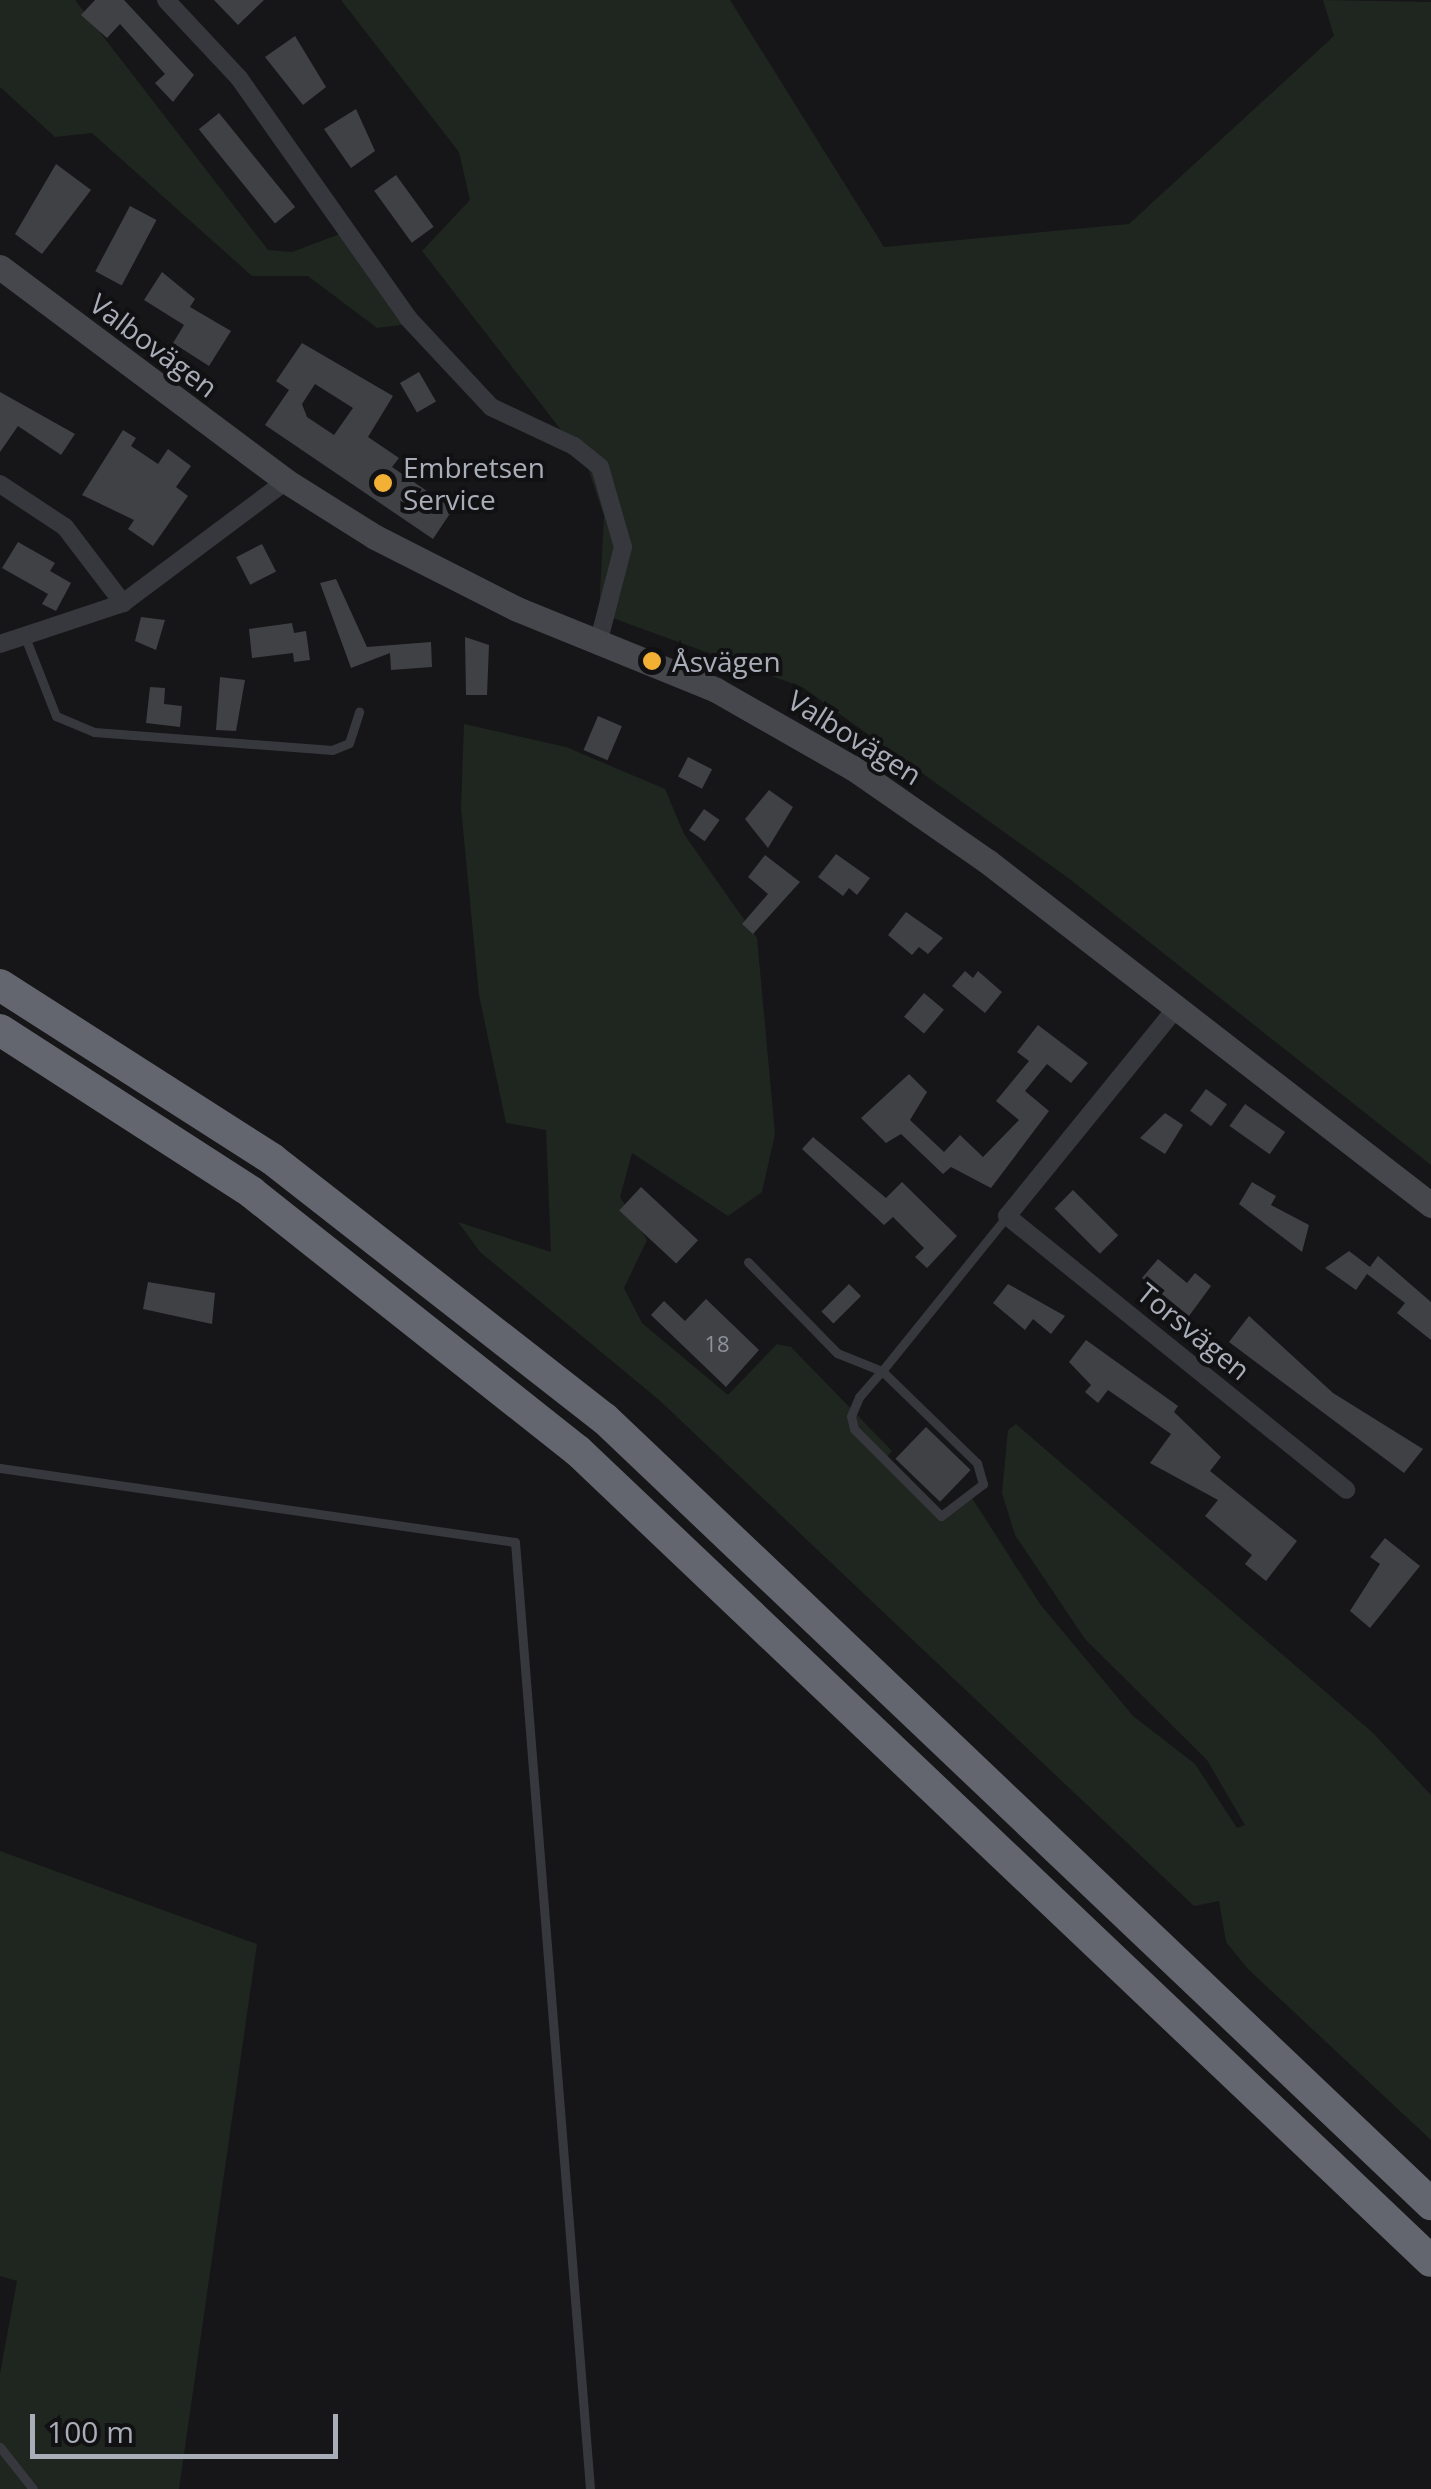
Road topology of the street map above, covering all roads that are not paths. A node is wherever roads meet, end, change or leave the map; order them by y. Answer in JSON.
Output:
{"nodes":[{"id":1,"x":166,"y":0,"type":"edge"},
{"id":2,"x":0,"y":268,"type":"edge"},
{"id":3,"x":286,"y":480,"type":"junction"},
{"id":4,"x":0,"y":484,"type":"edge"},
{"id":5,"x":123,"y":602,"type":"junction"},
{"id":6,"x":24,"y":634,"type":"junction"},
{"id":7,"x":599,"y":640,"type":"junction"},
{"id":8,"x":0,"y":644,"type":"edge"},
{"id":9,"x":359,"y":712,"type":"dead end"},
{"id":10,"x":0,"y":985,"type":"edge"},
{"id":11,"x":1176,"y":1007,"type":"junction"},
{"id":12,"x":0,"y":1030,"type":"edge"},
{"id":13,"x":1431,"y":1206,"type":"edge"},
{"id":14,"x":1007,"y":1216,"type":"junction"},
{"id":15,"x":748,"y":1262,"type":"dead end"},
{"id":16,"x":882,"y":1371,"type":"junction"},
{"id":17,"x":0,"y":1468,"type":"edge"},
{"id":18,"x":1346,"y":1490,"type":"dead end"},
{"id":19,"x":1431,"y":2204,"type":"edge"},
{"id":20,"x":1431,"y":2260,"type":"edge"},
{"id":21,"x":0,"y":2447,"type":"edge"},
{"id":22,"x":33,"y":2489,"type":"edge"},
{"id":23,"x":590,"y":2489,"type":"edge"}],
"edges":[{"from":1,"to":7,"type":"street"},
{"from":2,"to":3,"type":"main road","name":"Valbovägen"},
{"from":3,"to":5,"type":"street"},
{"from":3,"to":7,"type":"main road","name":"Valbovägen"},
{"from":4,"to":5,"type":"street"},
{"from":5,"to":6,"type":"street"},
{"from":6,"to":8,"type":"street"},
{"from":6,"to":9,"type":"lane"},
{"from":7,"to":11,"type":"main road","name":"Valbovägen"},
{"from":10,"to":19,"type":"highway"},
{"from":11,"to":13,"type":"main road","name":"Valbovägen"},
{"from":11,"to":14,"type":"street"},
{"from":12,"to":20,"type":"highway"},
{"from":14,"to":16,"type":"lane"},
{"from":14,"to":18,"type":"street","name":"Torsvägen"},
{"from":15,"to":16,"type":"lane"},
{"from":16,"to":16,"type":"lane"},
{"from":17,"to":23,"type":"lane"},
{"from":21,"to":22,"type":"lane"}]}
